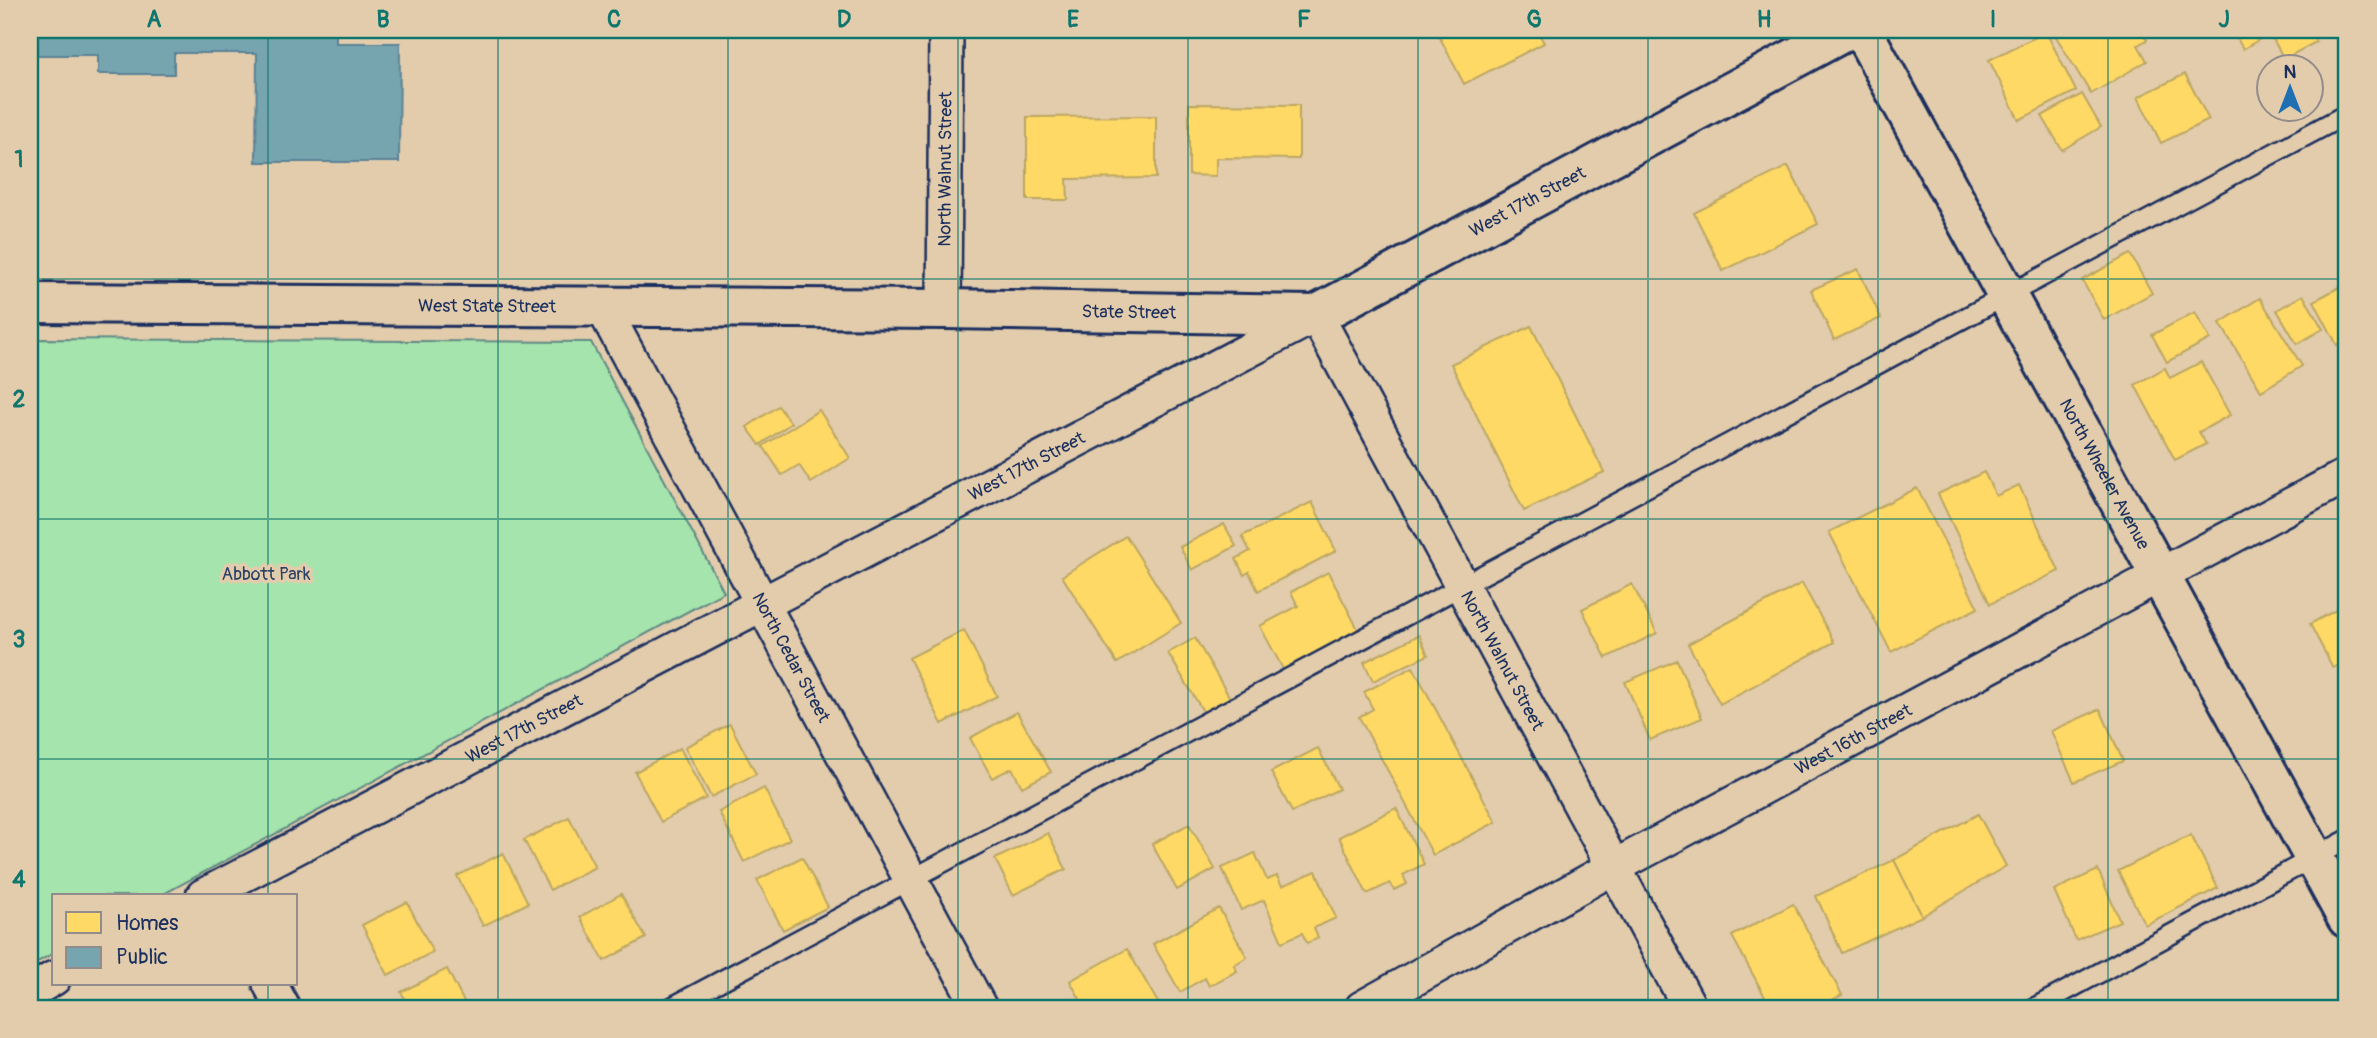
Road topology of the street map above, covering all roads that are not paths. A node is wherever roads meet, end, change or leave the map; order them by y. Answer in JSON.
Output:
{"nodes":[{"id":1,"x":946,"y":30,"type":"edge"},
{"id":2,"x":1847,"y":30,"type":"edge"},
{"id":3,"x":1862,"y":30,"type":"edge"},
{"id":4,"x":2347,"y":114,"type":"edge"},
{"id":5,"x":2007,"y":295,"type":"junction"},
{"id":6,"x":30,"y":303,"type":"edge"},
{"id":7,"x":601,"y":306,"type":"junction"},
{"id":8,"x":944,"y":309,"type":"junction"},
{"id":9,"x":1315,"y":315,"type":"junction"},
{"id":10,"x":2347,"y":475,"type":"edge"},
{"id":11,"x":2160,"y":575,"type":"junction"},
{"id":12,"x":1461,"y":585,"type":"junction"},
{"id":13,"x":762,"y":604,"type":"junction"},
{"id":14,"x":2331,"y":849,"type":"edge"},
{"id":15,"x":1614,"y":867,"type":"junction"},
{"id":16,"x":911,"y":879,"type":"junction"},
{"id":17,"x":214,"y":893,"type":"edge"},
{"id":18,"x":2347,"y":918,"type":"edge"},
{"id":19,"x":52,"y":979,"type":"edge"},
{"id":20,"x":271,"y":986,"type":"edge"},
{"id":21,"x":30,"y":992,"type":"edge"},
{"id":22,"x":283,"y":1008,"type":"edge"},
{"id":23,"x":670,"y":1008,"type":"edge"},
{"id":24,"x":980,"y":1008,"type":"edge"},
{"id":25,"x":1362,"y":1008,"type":"edge"},
{"id":26,"x":1690,"y":1008,"type":"edge"},
{"id":27,"x":2034,"y":1008,"type":"edge"}],
"edges":[{"from":1,"to":8,"type":"street","name":"North Walnut Street"},
{"from":2,"to":9,"type":"street","name":"West 17th Street"},
{"from":3,"to":5,"type":"street","name":"North Wheeler Avenue"},
{"from":4,"to":5,"type":"lane"},
{"from":5,"to":11,"type":"street","name":"North Wheeler Avenue"},
{"from":5,"to":12,"type":"lane"},
{"from":6,"to":7,"type":"street","name":"West State Street"},
{"from":7,"to":8,"type":"street","name":"West State Street"},
{"from":7,"to":13,"type":"street","name":"North Cedar Street"},
{"from":8,"to":9,"type":"street","name":"State Street"},
{"from":9,"to":12,"type":"street","name":"North Walnut Street"},
{"from":9,"to":13,"type":"street","name":"West 17th Street"},
{"from":10,"to":11,"type":"street","name":"West 16th Street"},
{"from":11,"to":14,"type":"street","name":"North Wheeler Avenue"},
{"from":11,"to":15,"type":"street","name":"West 16th Street"},
{"from":12,"to":15,"type":"street","name":"North Walnut Street"},
{"from":12,"to":16,"type":"lane"},
{"from":13,"to":16,"type":"street","name":"North Cedar Street"},
{"from":13,"to":17,"type":"street","name":"West 17th Street"},
{"from":14,"to":18,"type":"street","name":"North Wheeler Avenue"},
{"from":14,"to":27,"type":"lane"},
{"from":15,"to":25,"type":"street","name":"West 16th Street"},
{"from":15,"to":26,"type":"street","name":"North Walnut Street"},
{"from":16,"to":23,"type":"lane"},
{"from":16,"to":24,"type":"street","name":"North Cedar Street"},
{"from":19,"to":21,"type":"street"},
{"from":20,"to":22,"type":"street"}]}
